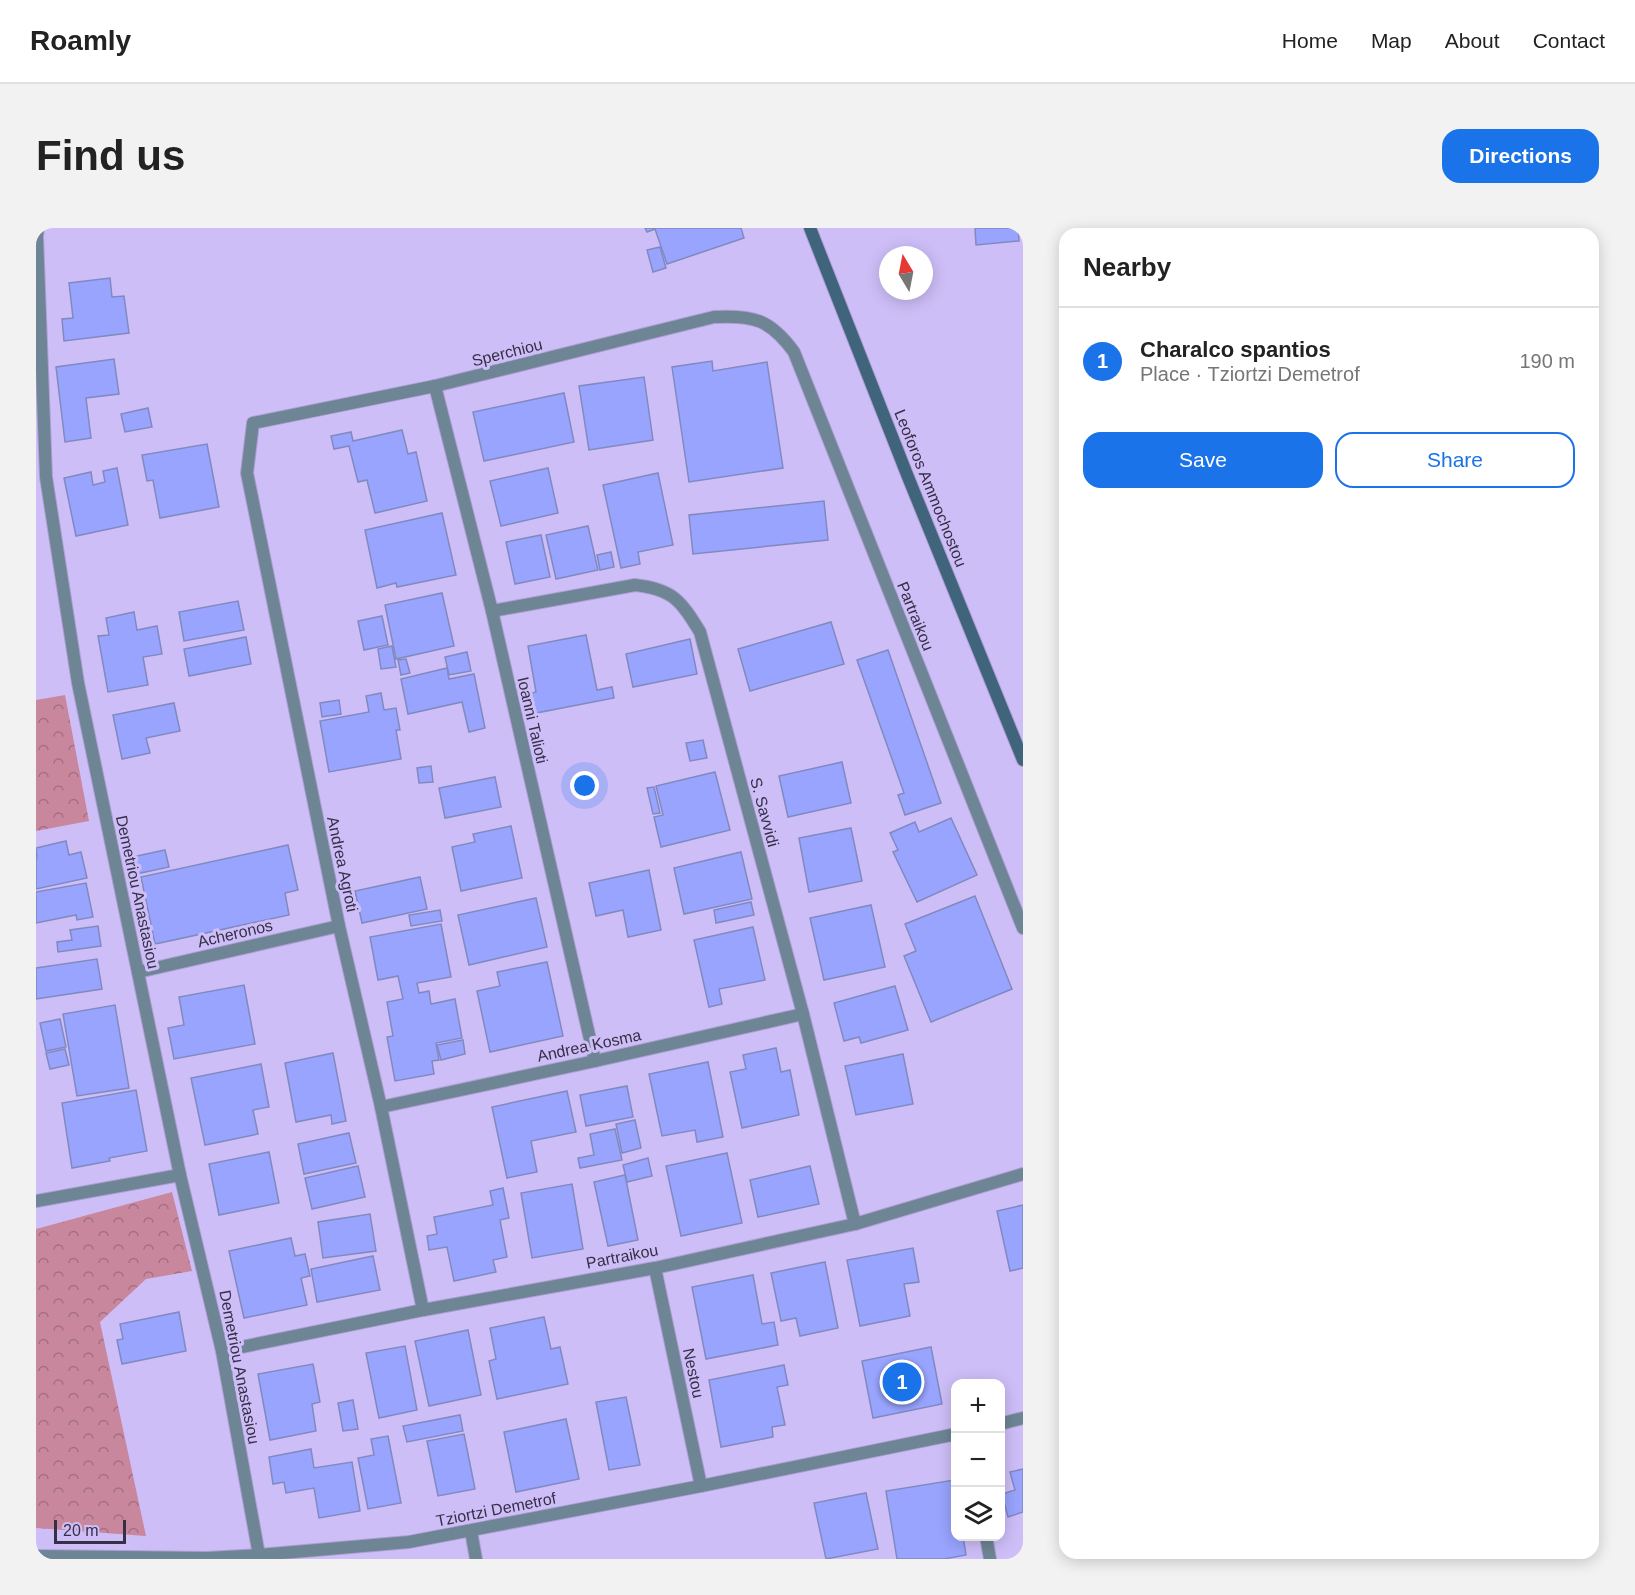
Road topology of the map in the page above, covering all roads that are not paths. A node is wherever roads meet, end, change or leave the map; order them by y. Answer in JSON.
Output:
{"nodes":[{"id":1,"x":810,"y":228,"type":"edge"},
{"id":2,"x":37,"y":233,"type":"edge"},
{"id":3,"x":768,"y":325,"type":"joint"},
{"id":4,"x":435,"y":386,"type":"junction"},
{"id":5,"x":253,"y":423,"type":"joint"},
{"id":6,"x":41,"y":478,"type":"edge"},
{"id":7,"x":492,"y":611,"type":"junction"},
{"id":8,"x":1023,"y":760,"type":"edge"},
{"id":9,"x":339,"y":926,"type":"junction"},
{"id":10,"x":1023,"y":928,"type":"edge"},
{"id":11,"x":138,"y":972,"type":"junction"},
{"id":12,"x":802,"y":1014,"type":"junction"},
{"id":13,"x":595,"y":1061,"type":"junction"},
{"id":14,"x":381,"y":1107,"type":"junction"},
{"id":15,"x":1023,"y":1174,"type":"edge"},
{"id":16,"x":180,"y":1175,"type":"junction"},
{"id":17,"x":36,"y":1202,"type":"edge"},
{"id":18,"x":855,"y":1224,"type":"junction"},
{"id":19,"x":655,"y":1268,"type":"junction"},
{"id":20,"x":423,"y":1310,"type":"junction"},
{"id":21,"x":222,"y":1351,"type":"junction"},
{"id":22,"x":1023,"y":1418,"type":"edge"},
{"id":23,"x":1005,"y":1423,"type":"edge"},
{"id":24,"x":951,"y":1435,"type":"edge"},
{"id":25,"x":701,"y":1486,"type":"junction"},
{"id":26,"x":471,"y":1531,"type":"junction"},
{"id":27,"x":987,"y":1541,"type":"edge"},
{"id":28,"x":259,"y":1555,"type":"junction"},
{"id":29,"x":36,"y":1556,"type":"edge"},
{"id":30,"x":476,"y":1559,"type":"edge"},
{"id":31,"x":990,"y":1559,"type":"edge"}],
"edges":[{"from":1,"to":8,"type":"main road","name":"Leoforos Ammochostou"},
{"from":2,"to":6,"type":"street","name":"Demetriou Anastasiou"},
{"from":3,"to":4,"type":"street","name":"Sperchiou"},
{"from":3,"to":10,"type":"street","name":"Partraikou"},
{"from":4,"to":5,"type":"street","name":"Sperchiou"},
{"from":4,"to":7,"type":"street","name":"Ioanni Talioti"},
{"from":5,"to":9,"type":"street","name":"Andrea Agroti"},
{"from":6,"to":11,"type":"street","name":"Demetriou Anastasiou"},
{"from":7,"to":12,"type":"street","name":"S. Savvidi"},
{"from":7,"to":13,"type":"street","name":"Ioanni Talioti"},
{"from":9,"to":11,"type":"street","name":"Acheronos"},
{"from":9,"to":14,"type":"street","name":"Andrea Agroti"},
{"from":11,"to":16,"type":"street","name":"Demetriou Anastasiou"},
{"from":12,"to":13,"type":"street","name":"Andrea Kosma"},
{"from":12,"to":18,"type":"street","name":"S. Savvidi"},
{"from":13,"to":14,"type":"street","name":"Andrea Kosma"},
{"from":14,"to":20,"type":"street","name":"Andrea Agroti"},
{"from":15,"to":18,"type":"street","name":"Partraikou"},
{"from":16,"to":17,"type":"street"},
{"from":16,"to":21,"type":"street","name":"Demetriou Anastasiou"},
{"from":18,"to":19,"type":"street","name":"Partraikou"},
{"from":19,"to":20,"type":"street","name":"Partraikou"},
{"from":19,"to":25,"type":"street","name":"Nestou"},
{"from":20,"to":21,"type":"street","name":"Partraikou"},
{"from":21,"to":28,"type":"street","name":"Demetriou Anastasiou"},
{"from":22,"to":23,"type":"street"},
{"from":24,"to":25,"type":"street","name":"Tziortzi Demetrof"},
{"from":25,"to":26,"type":"street","name":"Tziortzi Demetrof"},
{"from":26,"to":28,"type":"street","name":"Tziortzi Demetrof"},
{"from":26,"to":30,"type":"street"},
{"from":27,"to":31,"type":"street"},
{"from":28,"to":29,"type":"street","name":"Tziortzi Demetrof"}]}
